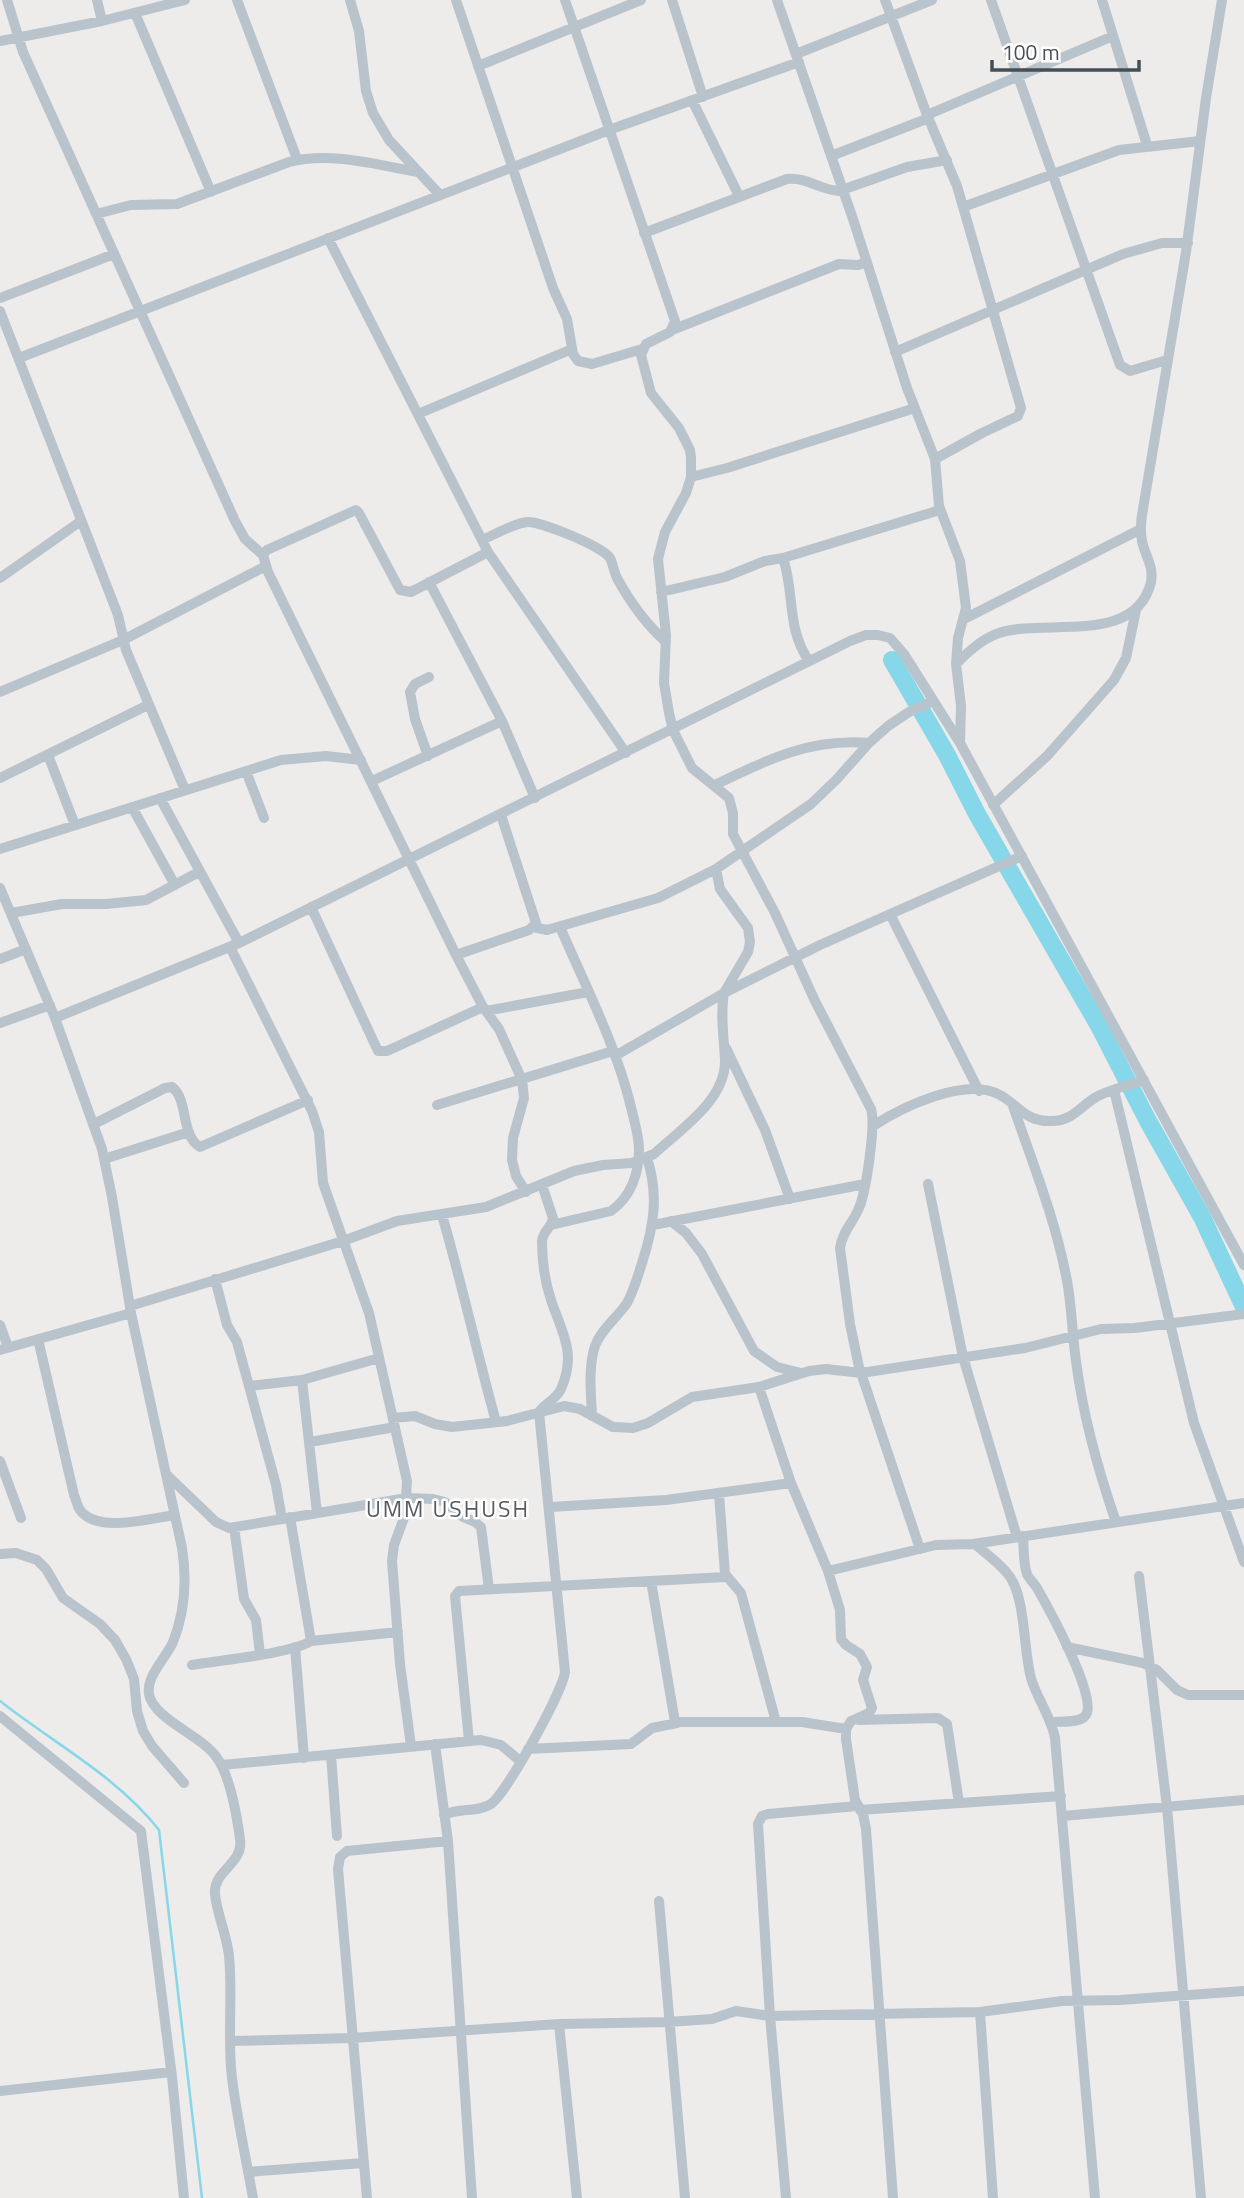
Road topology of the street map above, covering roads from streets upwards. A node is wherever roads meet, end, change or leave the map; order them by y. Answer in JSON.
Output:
{"nodes":[{"id":1,"x":7,"y":0,"type":"edge"},
{"id":2,"x":97,"y":0,"type":"edge"},
{"id":3,"x":185,"y":0,"type":"edge"},
{"id":4,"x":237,"y":0,"type":"edge"},
{"id":5,"x":350,"y":0,"type":"edge"},
{"id":6,"x":456,"y":0,"type":"edge"},
{"id":7,"x":565,"y":0,"type":"edge"},
{"id":8,"x":641,"y":0,"type":"edge"},
{"id":9,"x":672,"y":0,"type":"edge"},
{"id":10,"x":778,"y":0,"type":"edge"},
{"id":11,"x":885,"y":0,"type":"edge"},
{"id":12,"x":932,"y":0,"type":"edge"},
{"id":13,"x":991,"y":0,"type":"edge"},
{"id":14,"x":1102,"y":0,"type":"edge"},
{"id":15,"x":1222,"y":0,"type":"edge"},
{"id":16,"x":135,"y":13,"type":"junction"},
{"id":17,"x":890,"y":17,"type":"junction"},
{"id":18,"x":102,"y":22,"type":"junction"},
{"id":19,"x":573,"y":26,"type":"junction"},
{"id":20,"x":1114,"y":36,"type":"junction"},
{"id":21,"x":19,"y":38,"type":"junction"},
{"id":22,"x":0,"y":41,"type":"edge"},
{"id":23,"x":798,"y":58,"type":"junction"},
{"id":24,"x":478,"y":66,"type":"junction"},
{"id":25,"x":1019,"y":77,"type":"junction"},
{"id":26,"x":703,"y":97,"type":"junction"},
{"id":27,"x":692,"y":100,"type":"junction"},
{"id":28,"x":928,"y":117,"type":"junction"},
{"id":29,"x":609,"y":130,"type":"junction"},
{"id":30,"x":1200,"y":141,"type":"junction"},
{"id":31,"x":1147,"y":145,"type":"junction"},
{"id":32,"x":831,"y":156,"type":"junction"},
{"id":33,"x":297,"y":159,"type":"junction"},
{"id":34,"x":947,"y":160,"type":"junction"},
{"id":35,"x":512,"y":167,"type":"junction"},
{"id":36,"x":418,"y":172,"type":"junction"},
{"id":37,"x":1054,"y":173,"type":"junction"},
{"id":38,"x":843,"y":191,"type":"junction"},
{"id":39,"x":211,"y":192,"type":"junction"},
{"id":40,"x":440,"y":195,"type":"junction"},
{"id":41,"x":739,"y":196,"type":"junction"},
{"id":42,"x":963,"y":207,"type":"junction"},
{"id":43,"x":96,"y":214,"type":"junction"},
{"id":44,"x":644,"y":233,"type":"junction"},
{"id":45,"x":328,"y":239,"type":"junction"},
{"id":46,"x":1188,"y":243,"type":"junction"},
{"id":47,"x":114,"y":254,"type":"junction"},
{"id":48,"x":867,"y":262,"type":"junction"},
{"id":49,"x":1088,"y":270,"type":"junction"},
{"id":50,"x":0,"y":298,"type":"edge"},
{"id":51,"x":993,"y":310,"type":"junction"},
{"id":52,"x":0,"y":311,"type":"edge"},
{"id":53,"x":140,"y":311,"type":"junction"},
{"id":54,"x":672,"y":330,"type":"junction"},
{"id":55,"x":572,"y":349,"type":"junction"},
{"id":56,"x":642,"y":349,"type":"junction"},
{"id":57,"x":895,"y":352,"type":"junction"},
{"id":58,"x":19,"y":358,"type":"junction"},
{"id":59,"x":1167,"y":360,"type":"junction"},
{"id":60,"x":915,"y":408,"type":"junction"},
{"id":61,"x":418,"y":414,"type":"junction"},
{"id":62,"x":935,"y":459,"type":"junction"},
{"id":63,"x":691,"y":477,"type":"junction"},
{"id":64,"x":940,"y":510,"type":"junction"},
{"id":65,"x":81,"y":521,"type":"junction"},
{"id":66,"x":1141,"y":529,"type":"junction"},
{"id":67,"x":482,"y":540,"type":"junction"},
{"id":68,"x":488,"y":552,"type":"junction"},
{"id":69,"x":263,"y":555,"type":"junction"},
{"id":70,"x":783,"y":558,"type":"junction"},
{"id":71,"x":265,"y":566,"type":"junction"},
{"id":72,"x":0,"y":578,"type":"edge"},
{"id":73,"x":429,"y":582,"type":"junction"},
{"id":74,"x":661,"y":592,"type":"junction"},
{"id":75,"x":1136,"y":610,"type":"junction"},
{"id":76,"x":964,"y":619,"type":"junction"},
{"id":77,"x":123,"y":640,"type":"junction"},
{"id":78,"x":666,"y":642,"type":"junction"},
{"id":79,"x":809,"y":661,"type":"junction"},
{"id":80,"x":956,"y":664,"type":"junction"},
{"id":81,"x":429,"y":677,"type":"dead end"},
{"id":82,"x":0,"y":692,"type":"edge"},
{"id":83,"x":933,"y":701,"type":"junction"},
{"id":84,"x":148,"y":705,"type":"junction"},
{"id":85,"x":502,"y":721,"type":"junction"},
{"id":86,"x":673,"y":730,"type":"junction"},
{"id":87,"x":869,"y":743,"type":"junction"},
{"id":88,"x":960,"y":743,"type":"junction"},
{"id":89,"x":626,"y":753,"type":"junction"},
{"id":90,"x":48,"y":755,"type":"junction"},
{"id":91,"x":428,"y":756,"type":"junction"},
{"id":92,"x":361,"y":760,"type":"junction"},
{"id":93,"x":246,"y":771,"type":"junction"},
{"id":94,"x":0,"y":778,"type":"edge"},
{"id":95,"x":372,"y":781,"type":"junction"},
{"id":96,"x":715,"y":785,"type":"junction"},
{"id":97,"x":185,"y":790,"type":"junction"},
{"id":98,"x":160,"y":798,"type":"junction"},
{"id":99,"x":535,"y":798,"type":"junction"},
{"id":100,"x":993,"y":805,"type":"junction"},
{"id":101,"x":132,"y":807,"type":"junction"},
{"id":102,"x":502,"y":815,"type":"junction"},
{"id":103,"x":264,"y":818,"type":"dead end"},
{"id":104,"x":75,"y":825,"type":"junction"},
{"id":105,"x":0,"y":849,"type":"edge"},
{"id":106,"x":742,"y":850,"type":"junction"},
{"id":107,"x":1022,"y":856,"type":"junction"},
{"id":108,"x":409,"y":859,"type":"junction"},
{"id":109,"x":716,"y":869,"type":"junction"},
{"id":110,"x":199,"y":872,"type":"junction"},
{"id":111,"x":175,"y":885,"type":"junction"},
{"id":112,"x":0,"y":888,"type":"edge"},
{"id":113,"x":311,"y":907,"type":"junction"},
{"id":114,"x":10,"y":913,"type":"junction"},
{"id":115,"x":890,"y":914,"type":"junction"},
{"id":116,"x":559,"y":926,"type":"junction"},
{"id":117,"x":533,"y":927,"type":"junction"},
{"id":118,"x":234,"y":945,"type":"junction"},
{"id":119,"x":26,"y":949,"type":"junction"},
{"id":120,"x":456,"y":955,"type":"junction"},
{"id":121,"x":794,"y":957,"type":"junction"},
{"id":122,"x":0,"y":959,"type":"edge"},
{"id":123,"x":588,"y":992,"type":"junction"},
{"id":124,"x":724,"y":993,"type":"junction"},
{"id":125,"x":50,"y":1005,"type":"junction"},
{"id":126,"x":484,"y":1009,"type":"junction"},
{"id":127,"x":55,"y":1018,"type":"junction"},
{"id":128,"x":0,"y":1023,"type":"edge"},
{"id":129,"x":724,"y":1042,"type":"junction"},
{"id":130,"x":614,"y":1053,"type":"junction"},
{"id":131,"x":522,"y":1080,"type":"junction"},
{"id":132,"x":1144,"y":1080,"type":"junction"},
{"id":133,"x":979,"y":1090,"type":"junction"},
{"id":134,"x":1114,"y":1090,"type":"junction"},
{"id":135,"x":307,"y":1100,"type":"junction"},
{"id":136,"x":438,"y":1105,"type":"dead end"},
{"id":137,"x":1013,"y":1106,"type":"junction"},
{"id":138,"x":94,"y":1124,"type":"junction"},
{"id":139,"x":873,"y":1126,"type":"junction"},
{"id":140,"x":189,"y":1132,"type":"junction"},
{"id":141,"x":104,"y":1159,"type":"junction"},
{"id":142,"x":643,"y":1159,"type":"junction"},
{"id":143,"x":865,"y":1184,"type":"junction"},
{"id":144,"x":928,"y":1184,"type":"dead end"},
{"id":145,"x":542,"y":1185,"type":"junction"},
{"id":146,"x":526,"y":1192,"type":"junction"},
{"id":147,"x":790,"y":1199,"type":"junction"},
{"id":148,"x":443,"y":1215,"type":"junction"},
{"id":149,"x":670,"y":1221,"type":"junction"},
{"id":150,"x":551,"y":1225,"type":"junction"},
{"id":151,"x":653,"y":1225,"type":"junction"},
{"id":152,"x":343,"y":1241,"type":"junction"},
{"id":153,"x":1244,"y":1265,"type":"edge"},
{"id":154,"x":215,"y":1279,"type":"junction"},
{"id":155,"x":130,"y":1310,"type":"junction"},
{"id":156,"x":1244,"y":1314,"type":"edge"},
{"id":157,"x":1169,"y":1324,"type":"junction"},
{"id":158,"x":0,"y":1325,"type":"edge"},
{"id":159,"x":1073,"y":1334,"type":"junction"},
{"id":160,"x":38,"y":1339,"type":"junction"},
{"id":161,"x":4,"y":1348,"type":"edge"},
{"id":162,"x":963,"y":1357,"type":"junction"},
{"id":163,"x":379,"y":1358,"type":"junction"},
{"id":164,"x":801,"y":1373,"type":"junction"},
{"id":165,"x":861,"y":1373,"type":"junction"},
{"id":166,"x":302,"y":1380,"type":"junction"},
{"id":167,"x":249,"y":1386,"type":"junction"},
{"id":168,"x":759,"y":1387,"type":"junction"},
{"id":169,"x":539,"y":1412,"type":"junction"},
{"id":170,"x":592,"y":1416,"type":"junction"},
{"id":171,"x":496,"y":1422,"type":"junction"},
{"id":172,"x":394,"y":1423,"type":"junction"},
{"id":173,"x":310,"y":1442,"type":"junction"},
{"id":174,"x":0,"y":1461,"type":"edge"},
{"id":175,"x":167,"y":1475,"type":"junction"},
{"id":176,"x":791,"y":1483,"type":"junction"},
{"id":177,"x":719,"y":1494,"type":"junction"},
{"id":178,"x":407,"y":1498,"type":"junction"},
{"id":179,"x":1244,"y":1503,"type":"edge"},
{"id":180,"x":1224,"y":1506,"type":"junction"},
{"id":181,"x":550,"y":1507,"type":"junction"},
{"id":182,"x":317,"y":1513,"type":"junction"},
{"id":183,"x":175,"y":1515,"type":"junction"},
{"id":184,"x":21,"y":1518,"type":"dead end"},
{"id":185,"x":286,"y":1518,"type":"junction"},
{"id":186,"x":1116,"y":1522,"type":"junction"},
{"id":187,"x":234,"y":1527,"type":"junction"},
{"id":188,"x":1020,"y":1537,"type":"junction"},
{"id":189,"x":975,"y":1544,"type":"junction"},
{"id":190,"x":920,"y":1549,"type":"junction"},
{"id":191,"x":0,"y":1554,"type":"edge"},
{"id":192,"x":1244,"y":1562,"type":"edge"},
{"id":193,"x":828,"y":1571,"type":"junction"},
{"id":194,"x":1139,"y":1576,"type":"dead end"},
{"id":195,"x":726,"y":1577,"type":"junction"},
{"id":196,"x":651,"y":1581,"type":"junction"},
{"id":197,"x":558,"y":1587,"type":"junction"},
{"id":198,"x":489,"y":1589,"type":"junction"},
{"id":199,"x":398,"y":1632,"type":"junction"},
{"id":200,"x":311,"y":1641,"type":"junction"},
{"id":201,"x":295,"y":1647,"type":"junction"},
{"id":202,"x":1067,"y":1647,"type":"junction"},
{"id":203,"x":260,"y":1654,"type":"junction"},
{"id":204,"x":192,"y":1665,"type":"dead end"},
{"id":205,"x":1149,"y":1666,"type":"junction"},
{"id":206,"x":136,"y":1689,"type":"junction"},
{"id":207,"x":149,"y":1689,"type":"junction"},
{"id":208,"x":1244,"y":1695,"type":"edge"},
{"id":209,"x":0,"y":1716,"type":"edge"},
{"id":210,"x":776,"y":1722,"type":"junction"},
{"id":211,"x":1052,"y":1722,"type":"junction"},
{"id":212,"x":677,"y":1723,"type":"junction"},
{"id":213,"x":848,"y":1725,"type":"junction"},
{"id":214,"x":468,"y":1741,"type":"junction"},
{"id":215,"x":435,"y":1744,"type":"junction"},
{"id":216,"x":411,"y":1746,"type":"junction"},
{"id":217,"x":528,"y":1749,"type":"junction"},
{"id":218,"x":331,"y":1755,"type":"junction"},
{"id":219,"x":304,"y":1758,"type":"junction"},
{"id":220,"x":520,"y":1761,"type":"junction"},
{"id":221,"x":222,"y":1765,"type":"junction"},
{"id":222,"x":184,"y":1783,"type":"dead end"},
{"id":223,"x":1061,"y":1796,"type":"junction"},
{"id":224,"x":1244,"y":1800,"type":"edge"},
{"id":225,"x":958,"y":1803,"type":"junction"},
{"id":226,"x":1167,"y":1807,"type":"junction"},
{"id":227,"x":859,"y":1808,"type":"junction"},
{"id":228,"x":444,"y":1815,"type":"junction"},
{"id":229,"x":1063,"y":1816,"type":"junction"},
{"id":230,"x":337,"y":1836,"type":"dead end"},
{"id":231,"x":448,"y":1841,"type":"junction"},
{"id":232,"x":659,"y":1901,"type":"dead end"},
{"id":233,"x":1244,"y":1991,"type":"edge"},
{"id":234,"x":1185,"y":1995,"type":"junction"},
{"id":235,"x":1079,"y":2000,"type":"junction"},
{"id":236,"x":980,"y":2012,"type":"junction"},
{"id":237,"x":879,"y":2015,"type":"junction"},
{"id":238,"x":771,"y":2016,"type":"junction"},
{"id":239,"x":668,"y":2022,"type":"junction"},
{"id":240,"x":559,"y":2024,"type":"junction"},
{"id":241,"x":460,"y":2030,"type":"junction"},
{"id":242,"x":352,"y":2038,"type":"junction"},
{"id":243,"x":231,"y":2041,"type":"junction"},
{"id":244,"x":171,"y":2071,"type":"junction"},
{"id":245,"x":0,"y":2091,"type":"edge"},
{"id":246,"x":363,"y":2163,"type":"junction"},
{"id":247,"x":248,"y":2172,"type":"junction"},
{"id":248,"x":184,"y":2198,"type":"edge"},
{"id":249,"x":253,"y":2198,"type":"edge"},
{"id":250,"x":367,"y":2198,"type":"edge"},
{"id":251,"x":472,"y":2198,"type":"edge"},
{"id":252,"x":577,"y":2198,"type":"edge"},
{"id":253,"x":685,"y":2198,"type":"edge"},
{"id":254,"x":786,"y":2198,"type":"edge"},
{"id":255,"x":893,"y":2198,"type":"edge"},
{"id":256,"x":993,"y":2198,"type":"edge"},
{"id":257,"x":1095,"y":2198,"type":"edge"},
{"id":258,"x":1201,"y":2198,"type":"edge"}],
"edges":[{"from":1,"to":21,"type":"street"},
{"from":2,"to":18,"type":"street"},
{"from":3,"to":16,"type":"street"},
{"from":4,"to":33,"type":"street"},
{"from":5,"to":36,"type":"street"},
{"from":6,"to":24,"type":"street"},
{"from":7,"to":19,"type":"street"},
{"from":8,"to":19,"type":"street"},
{"from":9,"to":26,"type":"street"},
{"from":10,"to":23,"type":"street"},
{"from":11,"to":17,"type":"street"},
{"from":12,"to":17,"type":"street"},
{"from":13,"to":25,"type":"street"},
{"from":14,"to":20,"type":"street"},
{"from":15,"to":30,"type":"street"},
{"from":16,"to":18,"type":"street"},
{"from":16,"to":39,"type":"street"},
{"from":17,"to":23,"type":"street"},
{"from":17,"to":28,"type":"street"},
{"from":18,"to":21,"type":"street"},
{"from":19,"to":24,"type":"street"},
{"from":19,"to":29,"type":"street"},
{"from":20,"to":25,"type":"street"},
{"from":20,"to":31,"type":"street"},
{"from":21,"to":22,"type":"street"},
{"from":21,"to":43,"type":"street"},
{"from":23,"to":26,"type":"street"},
{"from":23,"to":32,"type":"street"},
{"from":24,"to":35,"type":"street"},
{"from":25,"to":28,"type":"street"},
{"from":25,"to":37,"type":"street"},
{"from":26,"to":27,"type":"street"},
{"from":27,"to":29,"type":"street"},
{"from":27,"to":41,"type":"street"},
{"from":28,"to":32,"type":"street"},
{"from":28,"to":34,"type":"street"},
{"from":29,"to":35,"type":"street"},
{"from":29,"to":44,"type":"street"},
{"from":30,"to":31,"type":"street"},
{"from":30,"to":46,"type":"street"},
{"from":31,"to":37,"type":"street"},
{"from":32,"to":38,"type":"street"},
{"from":33,"to":36,"type":"street"},
{"from":33,"to":39,"type":"street"},
{"from":34,"to":38,"type":"street"},
{"from":34,"to":42,"type":"street"},
{"from":35,"to":40,"type":"street"},
{"from":35,"to":55,"type":"street"},
{"from":36,"to":40,"type":"street"},
{"from":37,"to":42,"type":"street"},
{"from":37,"to":49,"type":"street"},
{"from":38,"to":41,"type":"street"},
{"from":38,"to":48,"type":"street"},
{"from":39,"to":43,"type":"street"},
{"from":40,"to":45,"type":"street"},
{"from":41,"to":44,"type":"street"},
{"from":42,"to":51,"type":"street"},
{"from":43,"to":47,"type":"street"},
{"from":44,"to":54,"type":"street"},
{"from":45,"to":53,"type":"street"},
{"from":45,"to":61,"type":"street"},
{"from":46,"to":49,"type":"street"},
{"from":46,"to":59,"type":"street"},
{"from":47,"to":50,"type":"street"},
{"from":47,"to":53,"type":"street"},
{"from":48,"to":54,"type":"street"},
{"from":48,"to":57,"type":"street"},
{"from":49,"to":51,"type":"street"},
{"from":49,"to":59,"type":"street"},
{"from":51,"to":57,"type":"street"},
{"from":51,"to":62,"type":"street"},
{"from":52,"to":58,"type":"street"},
{"from":53,"to":58,"type":"street"},
{"from":53,"to":69,"type":"street"},
{"from":54,"to":56,"type":"street"},
{"from":55,"to":56,"type":"street"},
{"from":55,"to":61,"type":"street"},
{"from":56,"to":63,"type":"street"},
{"from":57,"to":60,"type":"street"},
{"from":58,"to":65,"type":"street"},
{"from":59,"to":66,"type":"street"},
{"from":60,"to":62,"type":"street"},
{"from":60,"to":63,"type":"street"},
{"from":61,"to":67,"type":"street"},
{"from":62,"to":64,"type":"street"},
{"from":63,"to":74,"type":"street"},
{"from":64,"to":70,"type":"street"},
{"from":64,"to":76,"type":"street"},
{"from":65,"to":72,"type":"street"},
{"from":65,"to":77,"type":"street"},
{"from":66,"to":75,"type":"street"},
{"from":66,"to":76,"type":"street"},
{"from":67,"to":68,"type":"street"},
{"from":67,"to":78,"type":"street"},
{"from":68,"to":73,"type":"street"},
{"from":68,"to":89,"type":"street"},
{"from":69,"to":71,"type":"street"},
{"from":69,"to":73,"type":"street"},
{"from":70,"to":74,"type":"street"},
{"from":70,"to":79,"type":"street"},
{"from":71,"to":77,"type":"street"},
{"from":71,"to":92,"type":"street"},
{"from":73,"to":85,"type":"street"},
{"from":74,"to":78,"type":"street"},
{"from":75,"to":80,"type":"street"},
{"from":75,"to":100,"type":"street"},
{"from":76,"to":80,"type":"street"},
{"from":77,"to":82,"type":"street"},
{"from":77,"to":84,"type":"street"},
{"from":78,"to":86,"type":"street"},
{"from":79,"to":83,"type":"street"},
{"from":79,"to":86,"type":"street"},
{"from":80,"to":88,"type":"street"},
{"from":81,"to":91,"type":"street"},
{"from":83,"to":87,"type":"street"},
{"from":83,"to":88,"type":"street"},
{"from":84,"to":90,"type":"street"},
{"from":84,"to":97,"type":"street"},
{"from":85,"to":91,"type":"street"},
{"from":85,"to":99,"type":"street"},
{"from":86,"to":89,"type":"street"},
{"from":86,"to":96,"type":"street"},
{"from":87,"to":96,"type":"street"},
{"from":87,"to":106,"type":"street"},
{"from":88,"to":100,"type":"street"},
{"from":89,"to":99,"type":"street"},
{"from":90,"to":94,"type":"street"},
{"from":90,"to":104,"type":"street"},
{"from":91,"to":95,"type":"street"},
{"from":92,"to":93,"type":"street"},
{"from":92,"to":95,"type":"street"},
{"from":93,"to":97,"type":"street"},
{"from":93,"to":103,"type":"street"},
{"from":95,"to":108,"type":"street"},
{"from":96,"to":106,"type":"street"},
{"from":97,"to":98,"type":"street"},
{"from":98,"to":101,"type":"street"},
{"from":98,"to":110,"type":"street"},
{"from":99,"to":102,"type":"street"},
{"from":100,"to":107,"type":"street"},
{"from":101,"to":104,"type":"street"},
{"from":101,"to":111,"type":"street"},
{"from":102,"to":108,"type":"street"},
{"from":102,"to":117,"type":"street"},
{"from":104,"to":105,"type":"street"},
{"from":106,"to":109,"type":"street"},
{"from":106,"to":121,"type":"street"},
{"from":107,"to":115,"type":"street"},
{"from":107,"to":132,"type":"street"},
{"from":108,"to":113,"type":"street"},
{"from":108,"to":120,"type":"street"},
{"from":109,"to":116,"type":"street"},
{"from":109,"to":124,"type":"street"},
{"from":110,"to":111,"type":"street"},
{"from":110,"to":118,"type":"street"},
{"from":111,"to":114,"type":"street"},
{"from":112,"to":114,"type":"street"},
{"from":113,"to":118,"type":"street"},
{"from":113,"to":126,"type":"street"},
{"from":114,"to":119,"type":"street"},
{"from":115,"to":121,"type":"street"},
{"from":115,"to":133,"type":"street"},
{"from":116,"to":117,"type":"street"},
{"from":116,"to":123,"type":"street"},
{"from":117,"to":120,"type":"street"},
{"from":118,"to":127,"type":"street"},
{"from":118,"to":135,"type":"street"},
{"from":119,"to":122,"type":"street"},
{"from":119,"to":125,"type":"street"},
{"from":120,"to":126,"type":"street"},
{"from":121,"to":124,"type":"street"},
{"from":121,"to":139,"type":"street"},
{"from":123,"to":126,"type":"street"},
{"from":123,"to":130,"type":"street"},
{"from":124,"to":129,"type":"street"},
{"from":124,"to":130,"type":"street"},
{"from":125,"to":127,"type":"street"},
{"from":125,"to":128,"type":"street"},
{"from":126,"to":131,"type":"street"},
{"from":127,"to":138,"type":"street"},
{"from":129,"to":142,"type":"street"},
{"from":129,"to":147,"type":"street"},
{"from":130,"to":131,"type":"street"},
{"from":130,"to":142,"type":"street"},
{"from":131,"to":136,"type":"street"},
{"from":131,"to":146,"type":"street"},
{"from":132,"to":134,"type":"street"},
{"from":132,"to":153,"type":"street"},
{"from":133,"to":137,"type":"street"},
{"from":133,"to":139,"type":"street"},
{"from":134,"to":137,"type":"street"},
{"from":134,"to":157,"type":"street"},
{"from":135,"to":140,"type":"street"},
{"from":135,"to":152,"type":"street"},
{"from":137,"to":159,"type":"street"},
{"from":138,"to":140,"type":"street"},
{"from":138,"to":141,"type":"street"},
{"from":139,"to":143,"type":"street"},
{"from":140,"to":141,"type":"street"},
{"from":141,"to":155,"type":"street"},
{"from":142,"to":145,"type":"street"},
{"from":142,"to":150,"type":"street"},
{"from":142,"to":151,"type":"street"},
{"from":143,"to":147,"type":"street"},
{"from":143,"to":165,"type":"street"},
{"from":144,"to":162,"type":"street"},
{"from":145,"to":146,"type":"street"},
{"from":145,"to":150,"type":"street"},
{"from":146,"to":148,"type":"street"},
{"from":147,"to":149,"type":"street"},
{"from":148,"to":152,"type":"street"},
{"from":148,"to":171,"type":"street"},
{"from":149,"to":151,"type":"street"},
{"from":149,"to":164,"type":"street"},
{"from":150,"to":169,"type":"street"},
{"from":151,"to":170,"type":"street"},
{"from":152,"to":154,"type":"street"},
{"from":152,"to":163,"type":"street"},
{"from":154,"to":155,"type":"street"},
{"from":154,"to":167,"type":"street"},
{"from":155,"to":160,"type":"street"},
{"from":155,"to":175,"type":"street"},
{"from":156,"to":157,"type":"street"},
{"from":157,"to":159,"type":"street"},
{"from":157,"to":180,"type":"street"},
{"from":158,"to":161,"type":"street"},
{"from":159,"to":162,"type":"street"},
{"from":159,"to":186,"type":"street"},
{"from":160,"to":161,"type":"street"},
{"from":160,"to":183,"type":"street"},
{"from":162,"to":165,"type":"street"},
{"from":162,"to":188,"type":"street"},
{"from":163,"to":166,"type":"street"},
{"from":163,"to":172,"type":"street"},
{"from":164,"to":165,"type":"street"},
{"from":164,"to":168,"type":"street"},
{"from":165,"to":190,"type":"street"},
{"from":166,"to":167,"type":"street"},
{"from":166,"to":173,"type":"street"},
{"from":167,"to":185,"type":"street"},
{"from":168,"to":170,"type":"street"},
{"from":168,"to":176,"type":"street"},
{"from":169,"to":170,"type":"street"},
{"from":169,"to":171,"type":"street"},
{"from":169,"to":181,"type":"street"},
{"from":171,"to":172,"type":"street"},
{"from":172,"to":173,"type":"street"},
{"from":172,"to":178,"type":"street"},
{"from":173,"to":182,"type":"street"},
{"from":174,"to":184,"type":"street"},
{"from":175,"to":183,"type":"street"},
{"from":175,"to":187,"type":"street"},
{"from":176,"to":177,"type":"street"},
{"from":176,"to":193,"type":"street"},
{"from":177,"to":181,"type":"street"},
{"from":177,"to":195,"type":"street"},
{"from":178,"to":182,"type":"street"},
{"from":178,"to":198,"type":"street"},
{"from":178,"to":199,"type":"street"},
{"from":179,"to":180,"type":"street"},
{"from":180,"to":186,"type":"street"},
{"from":180,"to":192,"type":"street"},
{"from":181,"to":197,"type":"street"},
{"from":182,"to":185,"type":"street"},
{"from":183,"to":207,"type":"street"},
{"from":185,"to":187,"type":"street"},
{"from":185,"to":200,"type":"street"},
{"from":186,"to":188,"type":"street"},
{"from":187,"to":203,"type":"street"},
{"from":188,"to":189,"type":"street"},
{"from":188,"to":202,"type":"street"},
{"from":189,"to":190,"type":"street"},
{"from":189,"to":211,"type":"street"},
{"from":190,"to":193,"type":"street"},
{"from":191,"to":206,"type":"street"},
{"from":193,"to":213,"type":"street"},
{"from":194,"to":205,"type":"street"},
{"from":195,"to":196,"type":"street"},
{"from":195,"to":210,"type":"street"},
{"from":196,"to":197,"type":"street"},
{"from":196,"to":212,"type":"street"},
{"from":197,"to":198,"type":"street"},
{"from":197,"to":217,"type":"street"},
{"from":198,"to":214,"type":"street"},
{"from":199,"to":200,"type":"street"},
{"from":199,"to":216,"type":"street"},
{"from":200,"to":201,"type":"street"},
{"from":201,"to":203,"type":"street"},
{"from":201,"to":219,"type":"street"},
{"from":202,"to":205,"type":"street"},
{"from":202,"to":211,"type":"street"},
{"from":203,"to":204,"type":"street"},
{"from":205,"to":208,"type":"street"},
{"from":205,"to":226,"type":"street"},
{"from":206,"to":207,"type":"street"},
{"from":206,"to":222,"type":"street"},
{"from":207,"to":221,"type":"street"},
{"from":209,"to":244,"type":"street"},
{"from":210,"to":212,"type":"street"},
{"from":210,"to":213,"type":"street"},
{"from":211,"to":223,"type":"street"},
{"from":212,"to":217,"type":"street"},
{"from":213,"to":225,"type":"street"},
{"from":213,"to":227,"type":"street"},
{"from":214,"to":215,"type":"street"},
{"from":214,"to":220,"type":"street"},
{"from":215,"to":216,"type":"street"},
{"from":215,"to":228,"type":"street"},
{"from":216,"to":218,"type":"street"},
{"from":217,"to":220,"type":"street"},
{"from":218,"to":219,"type":"street"},
{"from":218,"to":230,"type":"street"},
{"from":219,"to":221,"type":"street"},
{"from":220,"to":228,"type":"street"},
{"from":221,"to":243,"type":"street"},
{"from":223,"to":225,"type":"street"},
{"from":223,"to":229,"type":"street"},
{"from":224,"to":226,"type":"street"},
{"from":225,"to":227,"type":"street"},
{"from":226,"to":229,"type":"street"},
{"from":226,"to":234,"type":"street"},
{"from":227,"to":237,"type":"street"},
{"from":227,"to":238,"type":"street"},
{"from":228,"to":231,"type":"street"},
{"from":229,"to":235,"type":"street"},
{"from":231,"to":241,"type":"street"},
{"from":231,"to":242,"type":"street"},
{"from":232,"to":239,"type":"street"},
{"from":233,"to":234,"type":"street"},
{"from":234,"to":235,"type":"street"},
{"from":234,"to":258,"type":"street"},
{"from":235,"to":236,"type":"street"},
{"from":235,"to":257,"type":"street"},
{"from":236,"to":237,"type":"street"},
{"from":236,"to":256,"type":"street"},
{"from":237,"to":238,"type":"street"},
{"from":237,"to":255,"type":"street"},
{"from":238,"to":239,"type":"street"},
{"from":238,"to":254,"type":"street"},
{"from":239,"to":240,"type":"street"},
{"from":239,"to":253,"type":"street"},
{"from":240,"to":241,"type":"street"},
{"from":240,"to":252,"type":"street"},
{"from":241,"to":242,"type":"street"},
{"from":241,"to":251,"type":"street"},
{"from":242,"to":243,"type":"street"},
{"from":242,"to":246,"type":"street"},
{"from":243,"to":247,"type":"street"},
{"from":244,"to":245,"type":"street"},
{"from":244,"to":248,"type":"street"},
{"from":246,"to":247,"type":"street"},
{"from":246,"to":250,"type":"street"},
{"from":247,"to":249,"type":"street"}]}
